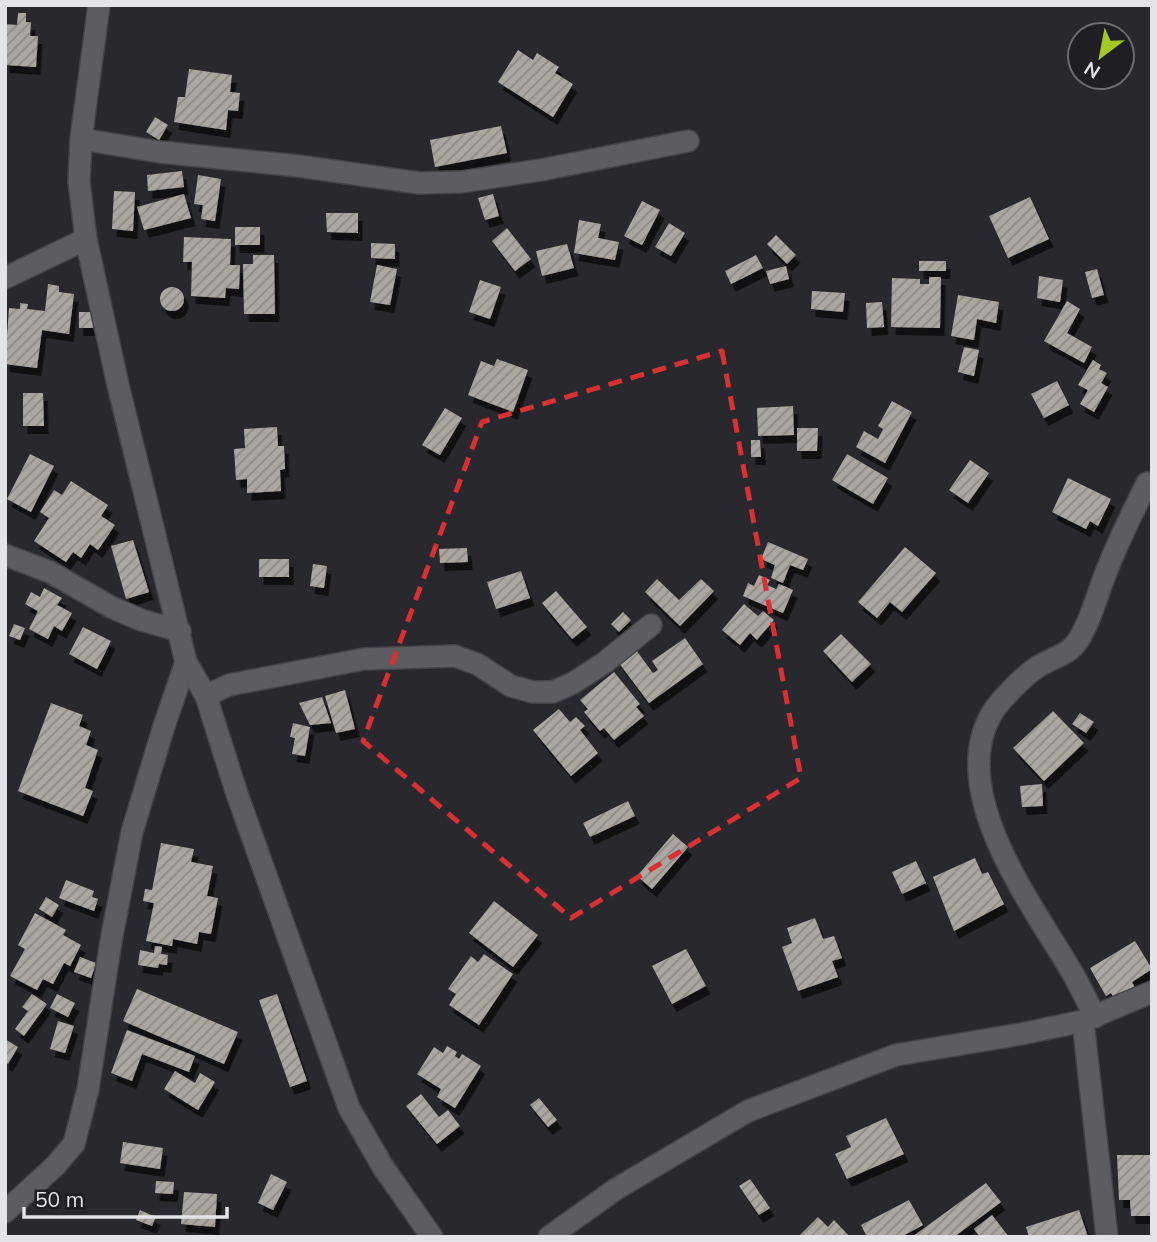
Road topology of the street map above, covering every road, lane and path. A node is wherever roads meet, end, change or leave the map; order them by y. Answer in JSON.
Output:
{"nodes":[{"id":1,"x":99,"y":5,"type":"edge"},
{"id":2,"x":80,"y":139,"type":"junction"},
{"id":3,"x":688,"y":141,"type":"dead end"},
{"id":4,"x":86,"y":239,"type":"junction"},
{"id":5,"x":5,"y":278,"type":"edge"},
{"id":6,"x":1147,"y":483,"type":"dead end"},
{"id":7,"x":5,"y":555,"type":"edge"},
{"id":8,"x":651,"y":625,"type":"dead end"},
{"id":9,"x":180,"y":631,"type":"junction"},
{"id":10,"x":186,"y":662,"type":"junction"},
{"id":11,"x":206,"y":696,"type":"junction"},
{"id":12,"x":1152,"y":992,"type":"edge"},
{"id":13,"x":1089,"y":1019,"type":"junction"},
{"id":14,"x":5,"y":1212,"type":"edge"},
{"id":15,"x":432,"y":1237,"type":"edge"},
{"id":16,"x":549,"y":1237,"type":"edge"},
{"id":17,"x":1107,"y":1237,"type":"edge"}],
"edges":[{"from":1,"to":2,"type":"street"},
{"from":2,"to":3,"type":"street"},
{"from":2,"to":4,"type":"street"},
{"from":4,"to":5,"type":"street"},
{"from":4,"to":9,"type":"street"},
{"from":6,"to":13,"type":"street"},
{"from":7,"to":9,"type":"street"},
{"from":8,"to":11,"type":"street"},
{"from":9,"to":10,"type":"street"},
{"from":10,"to":11,"type":"street"},
{"from":10,"to":14,"type":"street"},
{"from":11,"to":15,"type":"street"},
{"from":12,"to":13,"type":"street"},
{"from":13,"to":16,"type":"street"},
{"from":13,"to":17,"type":"street"}]}
